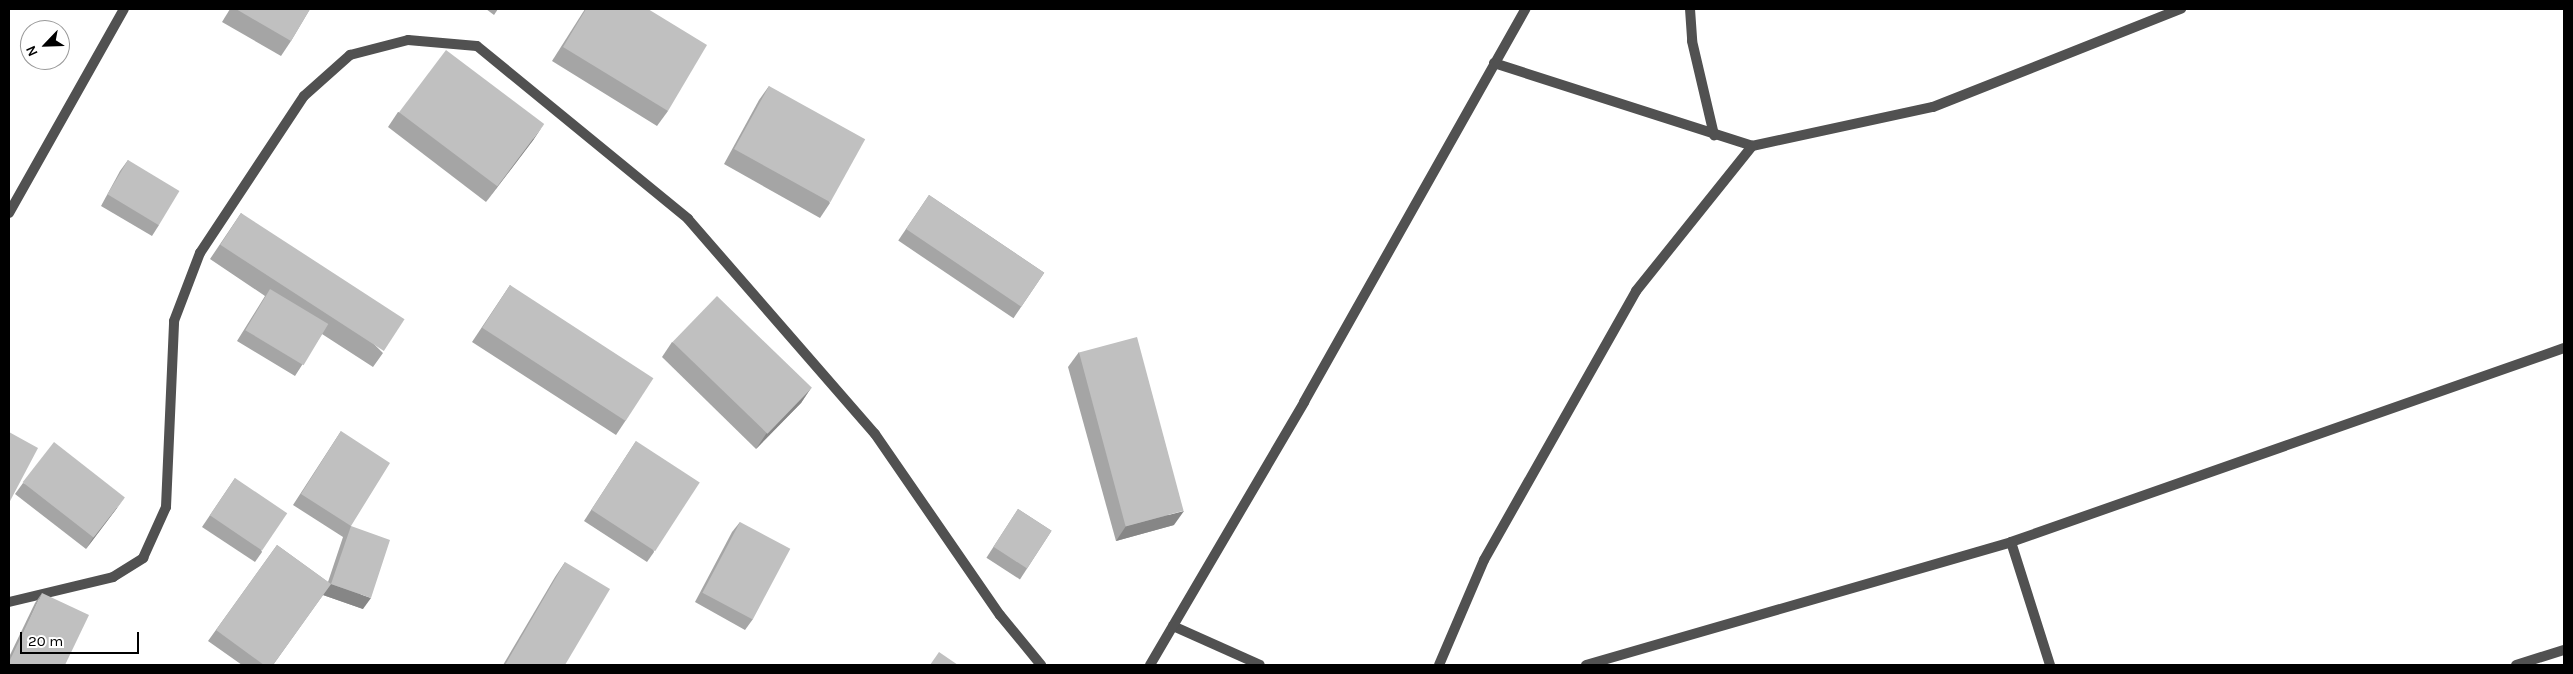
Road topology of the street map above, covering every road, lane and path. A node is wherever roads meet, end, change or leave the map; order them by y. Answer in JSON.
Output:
{"nodes":[{"id":1,"x":124,"y":9,"type":"edge"},
{"id":2,"x":1525,"y":9,"type":"edge"},
{"id":3,"x":1690,"y":9,"type":"edge"},
{"id":4,"x":2181,"y":9,"type":"edge"},
{"id":5,"x":1494,"y":63,"type":"junction"},
{"id":6,"x":1714,"y":135,"type":"junction"},
{"id":7,"x":1752,"y":146,"type":"junction"},
{"id":8,"x":9,"y":213,"type":"edge"},
{"id":9,"x":2564,"y":348,"type":"edge"},
{"id":10,"x":2011,"y":542,"type":"junction"},
{"id":11,"x":9,"y":602,"type":"edge"},
{"id":12,"x":1173,"y":626,"type":"junction"},
{"id":13,"x":2564,"y":650,"type":"edge"},
{"id":14,"x":1041,"y":665,"type":"edge"},
{"id":15,"x":1150,"y":665,"type":"edge"},
{"id":16,"x":1260,"y":665,"type":"edge"},
{"id":17,"x":1439,"y":665,"type":"edge"},
{"id":18,"x":1586,"y":665,"type":"edge"},
{"id":19,"x":2050,"y":665,"type":"edge"},
{"id":20,"x":2516,"y":665,"type":"edge"}],
"edges":[{"from":1,"to":8,"type":"street"},
{"from":2,"to":5,"type":"street"},
{"from":3,"to":6,"type":"street"},
{"from":4,"to":7,"type":"street"},
{"from":5,"to":6,"type":"street"},
{"from":5,"to":12,"type":"street"},
{"from":6,"to":7,"type":"street"},
{"from":7,"to":17,"type":"street"},
{"from":9,"to":10,"type":"street"},
{"from":10,"to":18,"type":"street"},
{"from":10,"to":19,"type":"street"},
{"from":11,"to":14,"type":"street"},
{"from":12,"to":15,"type":"street"},
{"from":12,"to":16,"type":"street"},
{"from":13,"to":20,"type":"street"}]}
